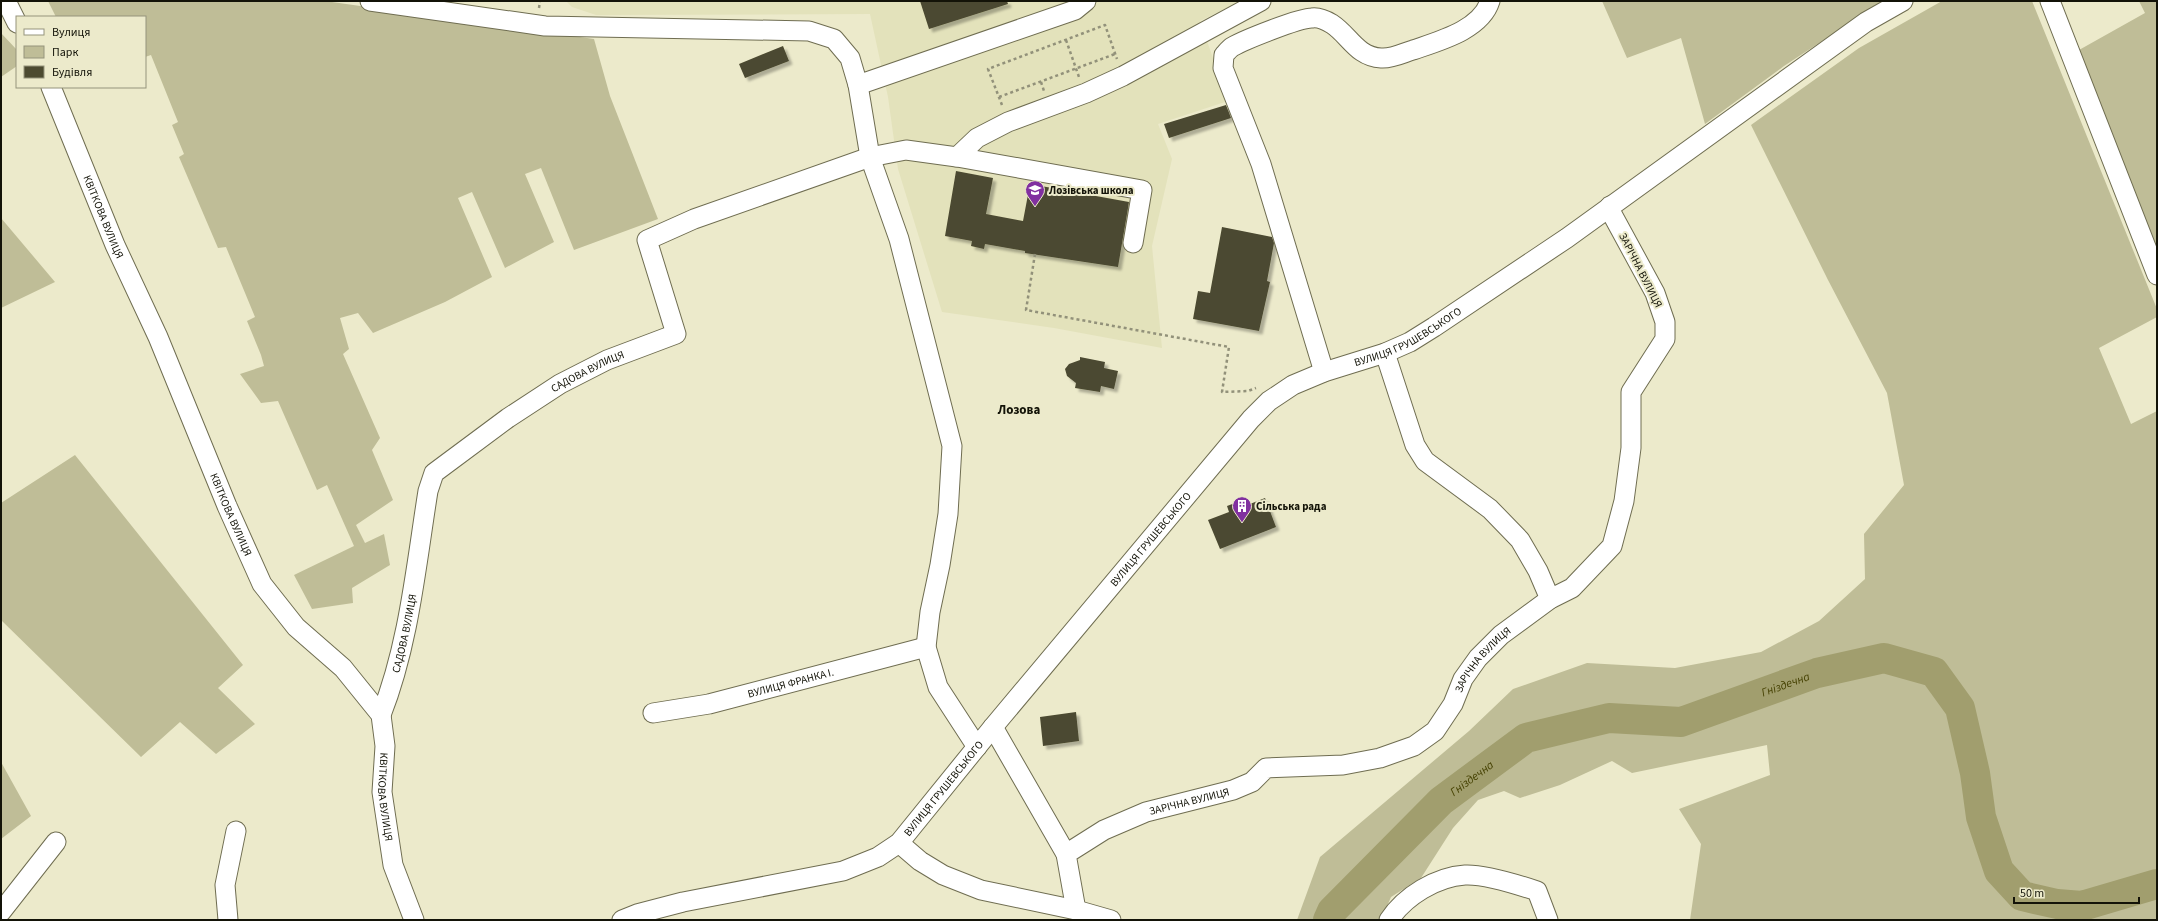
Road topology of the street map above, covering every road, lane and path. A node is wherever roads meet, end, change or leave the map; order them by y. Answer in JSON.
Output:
{"nodes":[{"id":1,"x":6,"y":1,"type":"edge"},
{"id":2,"x":370,"y":1,"type":"edge"},
{"id":3,"x":1086,"y":1,"type":"edge"},
{"id":4,"x":1261,"y":1,"type":"edge"},
{"id":5,"x":1490,"y":1,"type":"edge"},
{"id":6,"x":1903,"y":1,"type":"edge"},
{"id":7,"x":2050,"y":1,"type":"edge"},
{"id":8,"x":16,"y":21,"type":"edge"},
{"id":9,"x":1066,"y":40,"type":"junction"},
{"id":10,"x":1076,"y":68,"type":"junction"},
{"id":11,"x":858,"y":85,"type":"junction"},
{"id":12,"x":51,"y":88,"type":"edge"},
{"id":13,"x":1086,"y":93,"type":"junction"},
{"id":14,"x":999,"y":97,"type":"junction"},
{"id":15,"x":1008,"y":122,"type":"junction"},
{"id":16,"x":870,"y":157,"type":"junction"},
{"id":17,"x":957,"y":157,"type":"junction"},
{"id":18,"x":1610,"y":206,"type":"junction"},
{"id":19,"x":1133,"y":243,"type":"dead end"},
{"id":20,"x":1035,"y":254,"type":"dead end"},
{"id":21,"x":2157,"y":275,"type":"edge"},
{"id":22,"x":1385,"y":353,"type":"junction"},
{"id":23,"x":1324,"y":372,"type":"junction"},
{"id":24,"x":1222,"y":392,"type":"dead end"},
{"id":25,"x":1550,"y":599,"type":"junction"},
{"id":26,"x":926,"y":647,"type":"junction"},
{"id":27,"x":653,"y":713,"type":"dead end"},
{"id":28,"x":381,"y":715,"type":"junction"},
{"id":29,"x":993,"y":728,"type":"junction"},
{"id":30,"x":977,"y":747,"type":"junction"},
{"id":31,"x":236,"y":831,"type":"dead end"},
{"id":32,"x":56,"y":842,"type":"dead end"},
{"id":33,"x":899,"y":843,"type":"junction"},
{"id":34,"x":1066,"y":854,"type":"junction"},
{"id":35,"x":1076,"y":910,"type":"junction"},
{"id":36,"x":1,"y":912,"type":"edge"},
{"id":37,"x":228,"y":920,"type":"edge"},
{"id":38,"x":414,"y":920,"type":"edge"},
{"id":39,"x":622,"y":920,"type":"edge"},
{"id":40,"x":1111,"y":920,"type":"edge"},
{"id":41,"x":1388,"y":920,"type":"edge"},
{"id":42,"x":1548,"y":920,"type":"edge"}],
"edges":[{"from":1,"to":8,"type":"street"},
{"from":2,"to":11,"type":"street"},
{"from":3,"to":11,"type":"street"},
{"from":4,"to":13,"type":"street"},
{"from":5,"to":23,"type":"street"},
{"from":6,"to":18,"type":"street","name":"ВУЛИЦЯ ГРУШЕВСЬКОГО"},
{"from":7,"to":21,"type":"street"},
{"from":9,"to":10,"type":"path"},
{"from":9,"to":10,"type":"path"},
{"from":9,"to":14,"type":"path"},
{"from":10,"to":13,"type":"path"},
{"from":10,"to":14,"type":"path"},
{"from":11,"to":16,"type":"street"},
{"from":12,"to":28,"type":"street","name":"КВІТКОВА ВУЛИЦЯ"},
{"from":13,"to":15,"type":"street"},
{"from":14,"to":15,"type":"path"},
{"from":15,"to":17,"type":"street"},
{"from":16,"to":17,"type":"street"},
{"from":16,"to":26,"type":"street"},
{"from":16,"to":28,"type":"street","name":"САДОВА ВУЛИЦЯ"},
{"from":17,"to":19,"type":"street"},
{"from":18,"to":22,"type":"street","name":"ВУЛИЦЯ ГРУШЕВСЬКОГО"},
{"from":18,"to":25,"type":"street","name":"ЗАРІЧНА ВУЛИЦЯ"},
{"from":20,"to":24,"type":"path"},
{"from":22,"to":23,"type":"street","name":"ВУЛИЦЯ ГРУШЕВСЬКОГО"},
{"from":22,"to":25,"type":"street"},
{"from":23,"to":29,"type":"street","name":"ВУЛИЦЯ ГРУШЕВСЬКОГО"},
{"from":25,"to":34,"type":"street","name":"ЗАРІЧНА ВУЛИЦЯ"},
{"from":26,"to":27,"type":"street","name":"ВУЛИЦЯ ФРАНКА І."},
{"from":26,"to":30,"type":"street"},
{"from":28,"to":38,"type":"street","name":"КВІТКОВА ВУЛИЦЯ"},
{"from":29,"to":30,"type":"street","name":"ВУЛИЦЯ ГРУШЕВСЬКОГО"},
{"from":29,"to":34,"type":"street"},
{"from":30,"to":33,"type":"street","name":"ВУЛИЦЯ ГРУШЕВСЬКОГО"},
{"from":31,"to":37,"type":"street"},
{"from":32,"to":36,"type":"street"},
{"from":33,"to":35,"type":"street"},
{"from":33,"to":39,"type":"street","name":"ВУЛИЦЯ ГРУШЕВСЬКОГО"},
{"from":34,"to":35,"type":"street"},
{"from":35,"to":40,"type":"street"},
{"from":41,"to":42,"type":"street"}]}
